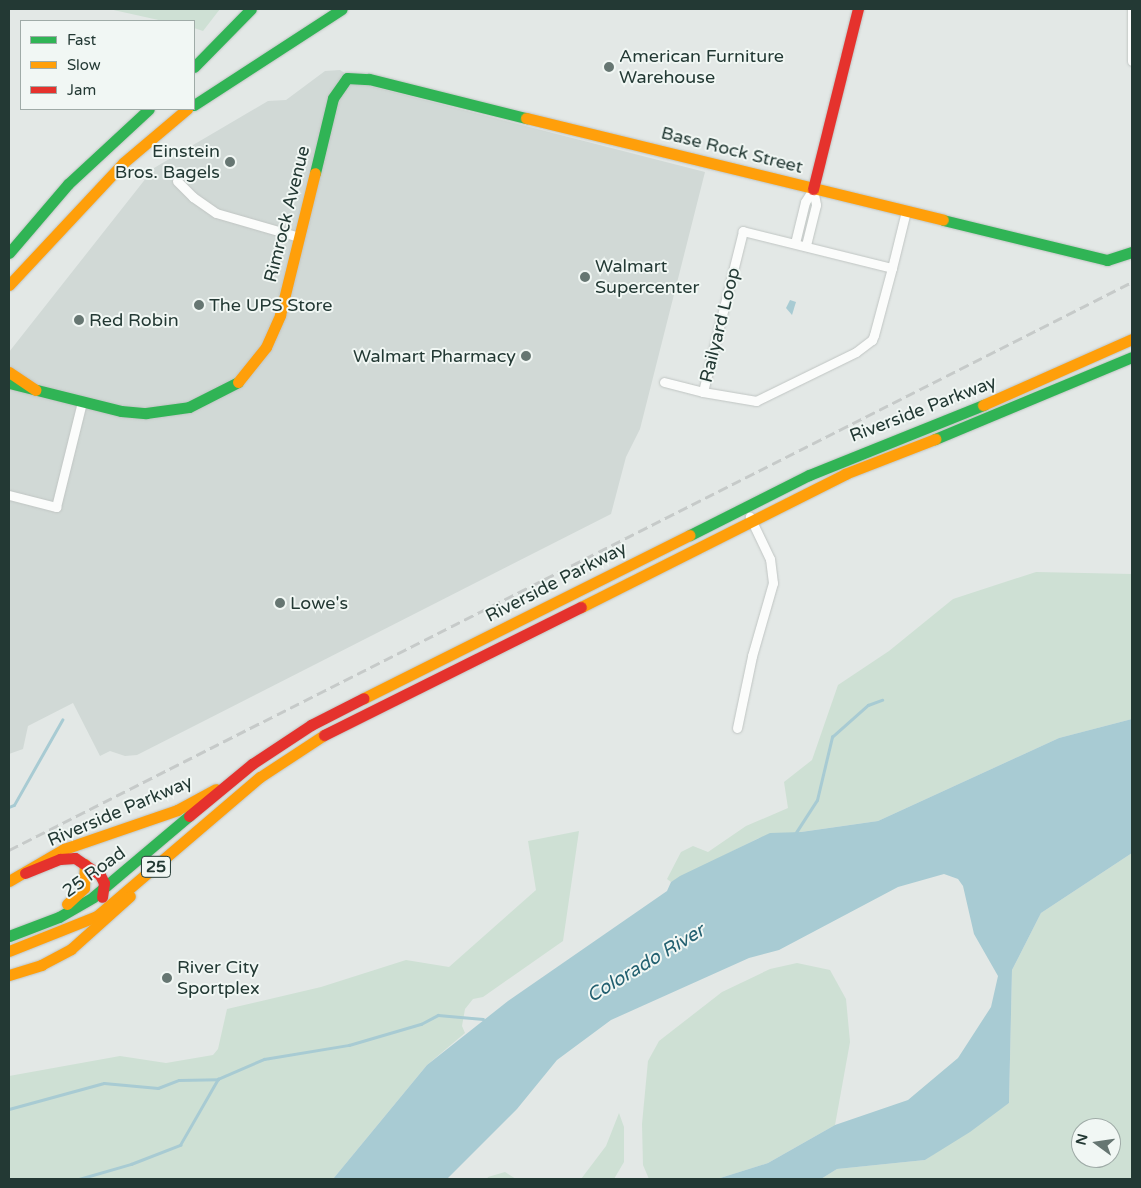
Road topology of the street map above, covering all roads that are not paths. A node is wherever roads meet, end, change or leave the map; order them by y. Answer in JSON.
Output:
{"nodes":[{"id":1,"x":251,"y":9,"type":"edge"},
{"id":2,"x":342,"y":9,"type":"edge"},
{"id":3,"x":858,"y":9,"type":"edge"},
{"id":4,"x":1132,"y":9,"type":"edge"},
{"id":5,"x":1132,"y":61,"type":"edge"},
{"id":6,"x":195,"y":66,"type":"edge"},
{"id":7,"x":347,"y":78,"type":"joint"},
{"id":8,"x":195,"y":104,"type":"edge"},
{"id":9,"x":148,"y":110,"type":"edge"},
{"id":10,"x":186,"y":110,"type":"edge"},
{"id":11,"x":178,"y":181,"type":"dead end"},
{"id":12,"x":813,"y":189,"type":"junction"},
{"id":13,"x":906,"y":211,"type":"junction"},
{"id":14,"x":300,"y":237,"type":"junction"},
{"id":15,"x":795,"y":243,"type":"junction"},
{"id":16,"x":806,"y":245,"type":"junction"},
{"id":17,"x":1132,"y":252,"type":"edge"},
{"id":18,"x":9,"y":253,"type":"edge"},
{"id":19,"x":892,"y":268,"type":"junction"},
{"id":20,"x":9,"y":285,"type":"edge"},
{"id":21,"x":1132,"y":339,"type":"edge"},
{"id":22,"x":1132,"y":357,"type":"edge"},
{"id":23,"x":9,"y":372,"type":"edge"},
{"id":24,"x":9,"y":382,"type":"edge"},
{"id":25,"x":664,"y":382,"type":"dead end"},
{"id":26,"x":36,"y":390,"type":"junction"},
{"id":27,"x":703,"y":392,"type":"junction"},
{"id":28,"x":82,"y":402,"type":"junction"},
{"id":29,"x":9,"y":495,"type":"edge"},
{"id":30,"x":745,"y":506,"type":"junction"},
{"id":31,"x":751,"y":519,"type":"junction"},
{"id":32,"x":433,"y":664,"type":"junction"},
{"id":33,"x":440,"y":677,"type":"junction"},
{"id":34,"x":737,"y":728,"type":"dead end"},
{"id":35,"x":234,"y":779,"type":"junction"},
{"id":36,"x":241,"y":794,"type":"joint"},
{"id":37,"x":160,"y":863,"type":"junction"},
{"id":38,"x":85,"y":864,"type":"junction"},
{"id":39,"x":25,"y":873,"type":"junction"},
{"id":40,"x":9,"y":881,"type":"edge"},
{"id":41,"x":104,"y":890,"type":"junction"},
{"id":42,"x":35,"y":926,"type":"junction"},
{"id":43,"x":65,"y":930,"type":"junction"},
{"id":44,"x":9,"y":936,"type":"edge"},
{"id":45,"x":9,"y":951,"type":"edge"},
{"id":46,"x":9,"y":974,"type":"edge"}],
"edges":[{"from":1,"to":6,"type":"main road"},
{"from":2,"to":8,"type":"main road"},
{"from":3,"to":12,"type":"main road"},
{"from":4,"to":5,"type":"street"},
{"from":7,"to":12,"type":"main road","name":"Base Rock Street"},
{"from":7,"to":14,"type":"main road","name":"Rimrock Avenue"},
{"from":9,"to":18,"type":"main road"},
{"from":10,"to":20,"type":"main road"},
{"from":11,"to":14,"type":"street"},
{"from":12,"to":13,"type":"main road","name":"Base Rock Street"},
{"from":12,"to":15,"type":"street"},
{"from":12,"to":16,"type":"street"},
{"from":13,"to":17,"type":"main road","name":"Base Rock Street"},
{"from":13,"to":19,"type":"street"},
{"from":14,"to":28,"type":"main road","name":"Rimrock Avenue"},
{"from":15,"to":16,"type":"street","name":"Railyard Loop"},
{"from":15,"to":27,"type":"street","name":"Railyard Loop"},
{"from":16,"to":19,"type":"street","name":"Railyard Loop"},
{"from":19,"to":27,"type":"street","name":"Railyard Loop"},
{"from":21,"to":30,"type":"main road","name":"Riverside Parkway"},
{"from":22,"to":31,"type":"main road","name":"Riverside Parkway"},
{"from":23,"to":26,"type":"main road"},
{"from":24,"to":26,"type":"main road","name":"Rimrock Avenue"},
{"from":25,"to":27,"type":"street"},
{"from":26,"to":28,"type":"main road","name":"Rimrock Avenue"},
{"from":28,"to":29,"type":"street"},
{"from":30,"to":31,"type":"street"},
{"from":30,"to":32,"type":"main road","name":"Riverside Parkway"},
{"from":31,"to":33,"type":"main road","name":"Riverside Parkway"},
{"from":31,"to":34,"type":"street"},
{"from":32,"to":33,"type":"main road"},
{"from":32,"to":35,"type":"main road","name":"Riverside Parkway"},
{"from":33,"to":36,"type":"main road","name":"Riverside Parkway"},
{"from":35,"to":39,"type":"main road","name":"Riverside Parkway"},
{"from":35,"to":41,"type":"main road","name":"25 Road","number":"25"},
{"from":36,"to":37,"type":"main road","name":"25 Road","number":"25"},
{"from":37,"to":43,"type":"main road","name":"25 Road","number":"25"},
{"from":37,"to":46,"type":"main road"},
{"from":38,"to":39,"type":"main road"},
{"from":38,"to":41,"type":"main road"},
{"from":38,"to":42,"type":"main road"},
{"from":39,"to":40,"type":"main road","name":"Riverside Parkway"},
{"from":41,"to":42,"type":"main road","name":"25 Road","number":"25"},
{"from":41,"to":43,"type":"main road"},
{"from":42,"to":44,"type":"main road","name":"25 Road","number":"25"},
{"from":43,"to":45,"type":"main road","name":"25 Road","number":"25"}]}
